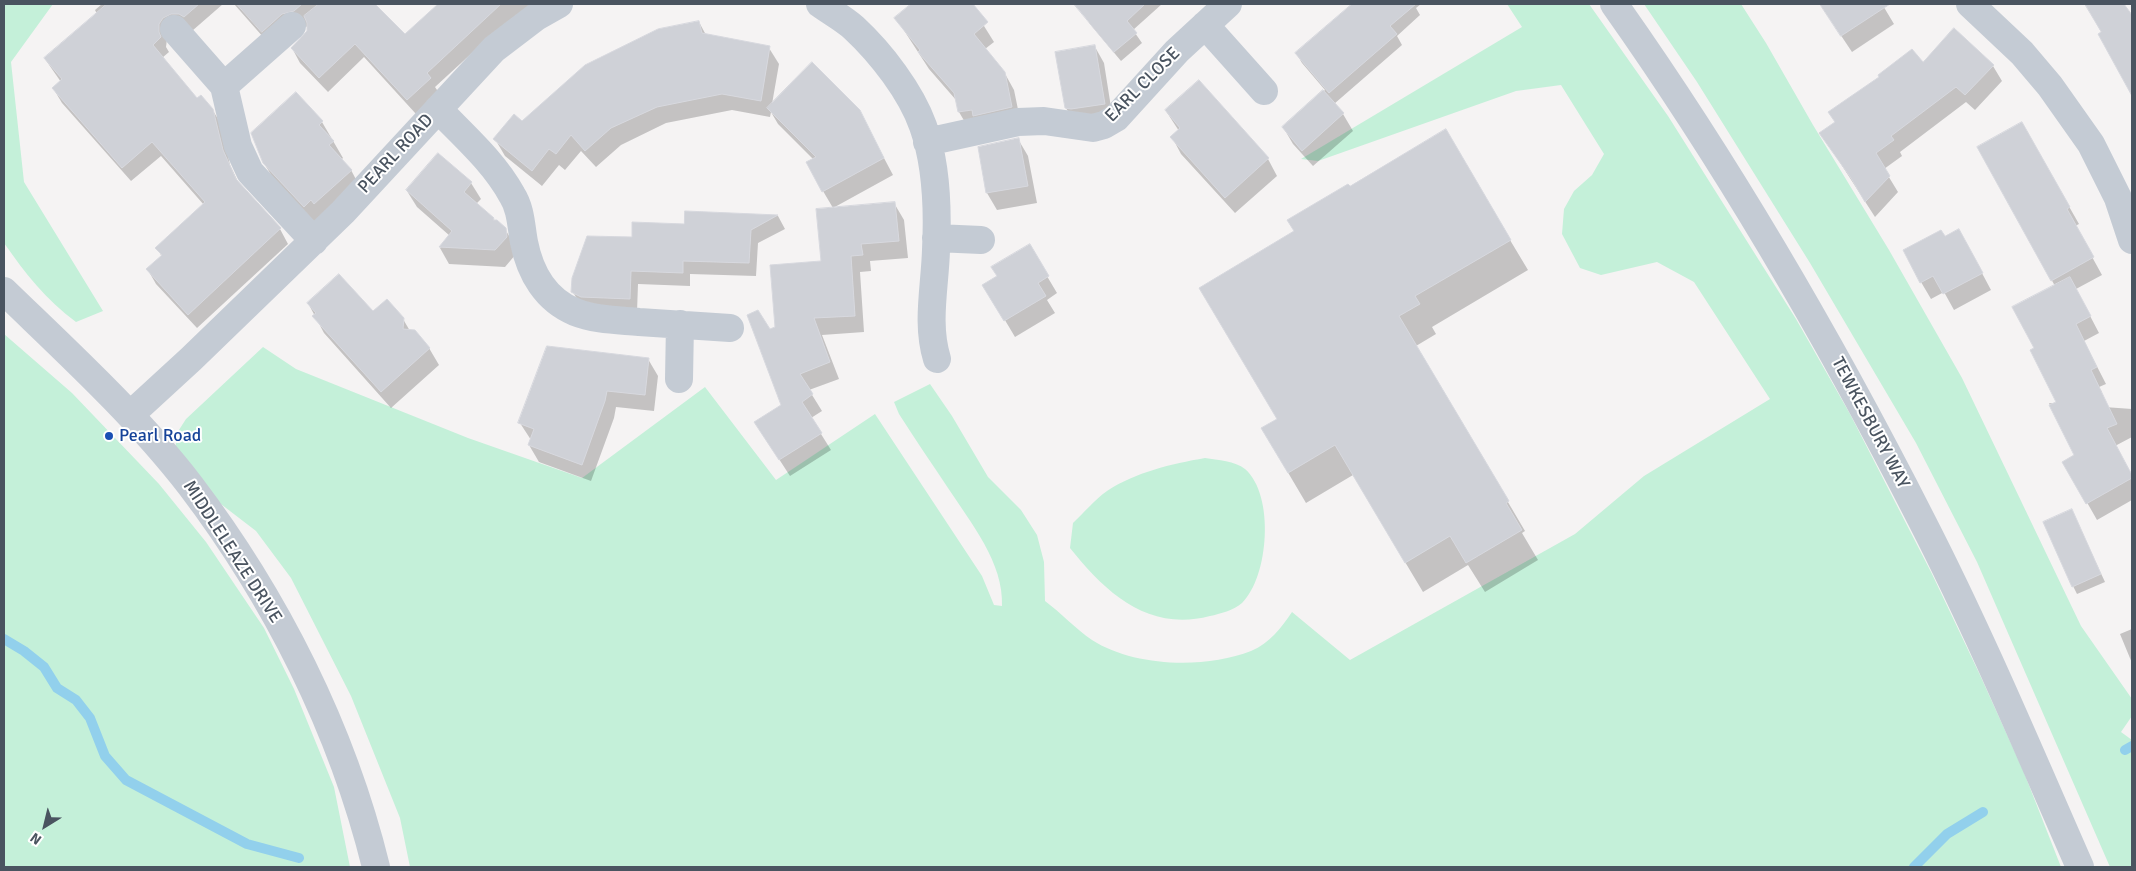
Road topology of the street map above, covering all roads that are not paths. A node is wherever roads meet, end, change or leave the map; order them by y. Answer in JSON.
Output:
{"nodes":[{"id":1,"x":559,"y":4,"type":"edge"},
{"id":2,"x":820,"y":4,"type":"edge"},
{"id":3,"x":1228,"y":4,"type":"edge"},
{"id":4,"x":1614,"y":4,"type":"edge"},
{"id":5,"x":1970,"y":4,"type":"edge"},
{"id":6,"x":1205,"y":25,"type":"junction"},
{"id":7,"x":292,"y":26,"type":"dead end"},
{"id":8,"x":174,"y":30,"type":"dead end"},
{"id":9,"x":224,"y":86,"type":"junction"},
{"id":10,"x":1264,"y":91,"type":"dead end"},
{"id":11,"x":438,"y":110,"type":"junction"},
{"id":12,"x":927,"y":142,"type":"junction"},
{"id":13,"x":936,"y":238,"type":"junction"},
{"id":14,"x":981,"y":240,"type":"dead end"},
{"id":15,"x":2132,"y":240,"type":"edge"},
{"id":16,"x":314,"y":241,"type":"junction"},
{"id":17,"x":4,"y":291,"type":"edge"},
{"id":18,"x":680,"y":324,"type":"junction"},
{"id":19,"x":730,"y":328,"type":"dead end"},
{"id":20,"x":937,"y":359,"type":"dead end"},
{"id":21,"x":679,"y":379,"type":"dead end"},
{"id":22,"x":130,"y":415,"type":"junction"},
{"id":23,"x":376,"y":867,"type":"edge"},
{"id":24,"x":2080,"y":867,"type":"edge"}],
"edges":[{"from":1,"to":11,"type":"street","name":"PEARL ROAD"},
{"from":2,"to":12,"type":"street"},
{"from":3,"to":6,"type":"street","name":"EARL CLOSE"},
{"from":4,"to":24,"type":"street","name":"TEWKESBURY WAY"},
{"from":5,"to":15,"type":"street"},
{"from":6,"to":10,"type":"street"},
{"from":6,"to":12,"type":"street","name":"EARL CLOSE"},
{"from":7,"to":9,"type":"street"},
{"from":8,"to":9,"type":"street"},
{"from":9,"to":16,"type":"street"},
{"from":11,"to":16,"type":"street","name":"PEARL ROAD"},
{"from":11,"to":18,"type":"street"},
{"from":12,"to":13,"type":"street"},
{"from":13,"to":14,"type":"street"},
{"from":13,"to":20,"type":"street"},
{"from":16,"to":22,"type":"street","name":"PEARL ROAD"},
{"from":17,"to":22,"type":"street","name":"MIDDLELEAZE DRIVE"},
{"from":18,"to":19,"type":"street"},
{"from":18,"to":21,"type":"street"},
{"from":22,"to":23,"type":"street","name":"MIDDLELEAZE DRIVE"}]}
